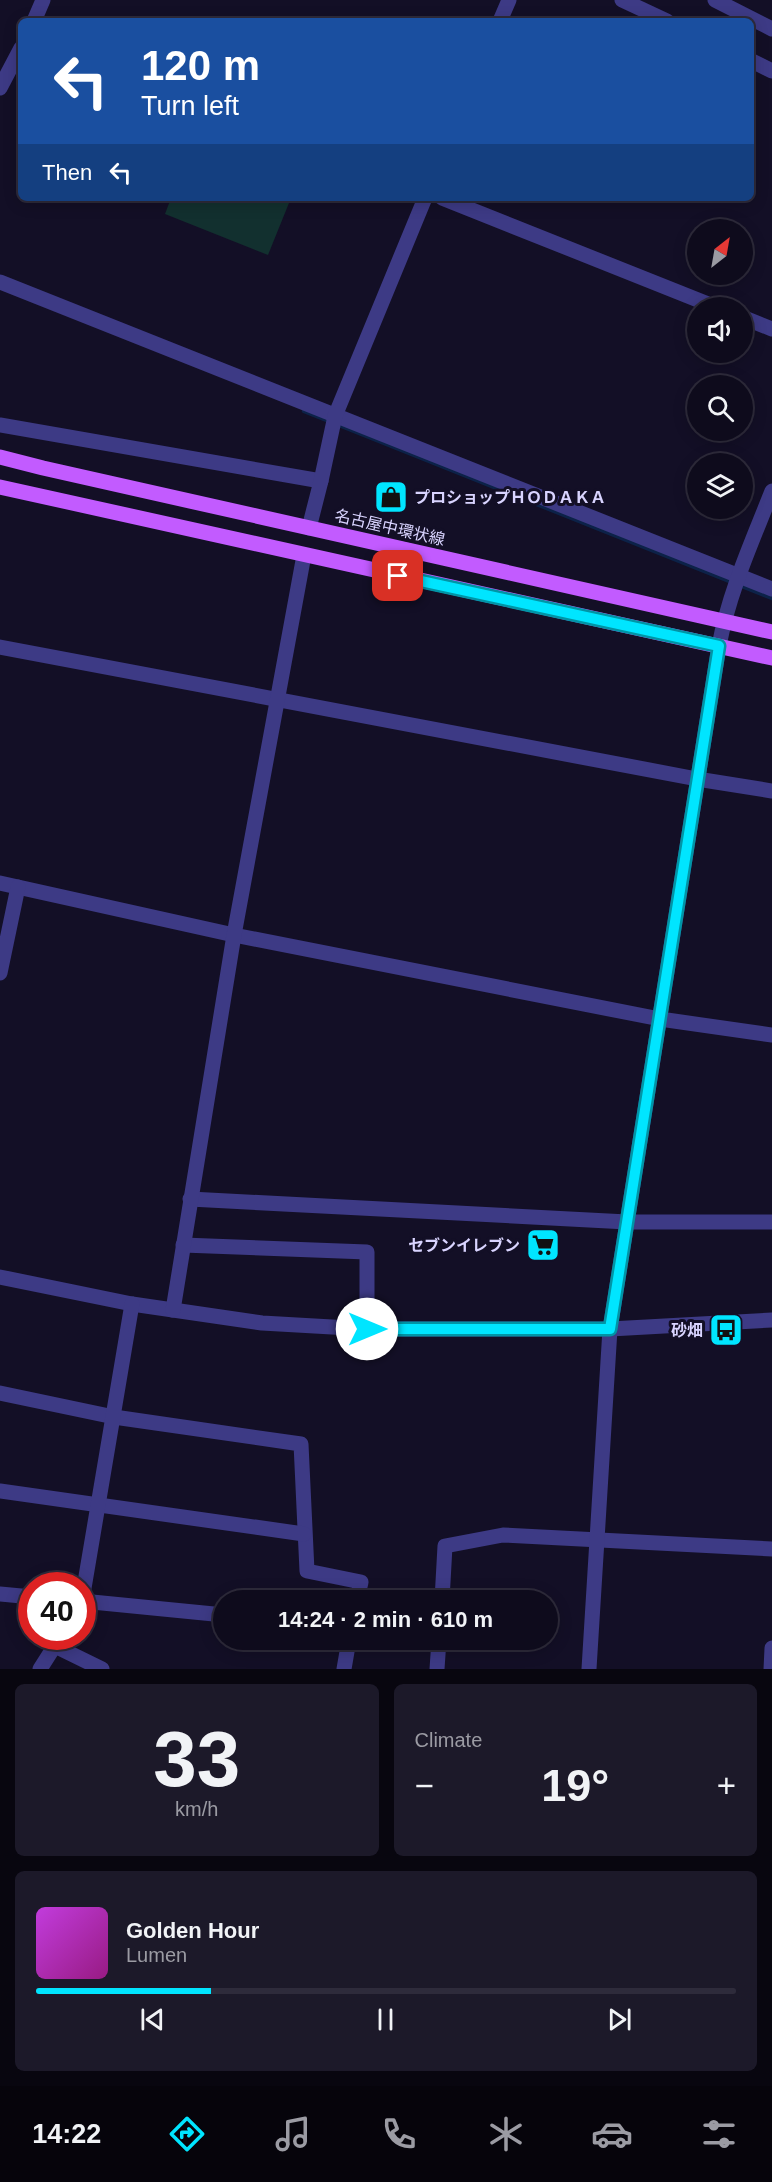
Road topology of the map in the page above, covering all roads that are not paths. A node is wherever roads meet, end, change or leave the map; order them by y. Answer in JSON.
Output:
{"nodes":[{"id":1,"x":43,"y":0,"type":"edge"},
{"id":2,"x":509,"y":0,"type":"edge"},
{"id":3,"x":622,"y":0,"type":"edge"},
{"id":4,"x":715,"y":0,"type":"edge"},
{"id":5,"x":35,"y":18,"type":"edge"},
{"id":6,"x":501,"y":18,"type":"edge"},
{"id":7,"x":661,"y":18,"type":"edge"},
{"id":8,"x":750,"y":18,"type":"edge"},
{"id":9,"x":754,"y":20,"type":"edge"},
{"id":10,"x":772,"y":29,"type":"edge"},
{"id":11,"x":18,"y":54,"type":"edge"},
{"id":12,"x":754,"y":62,"type":"edge"},
{"id":13,"x":772,"y":70,"type":"edge"},
{"id":14,"x":0,"y":88,"type":"edge"},
{"id":15,"x":424,"y":201,"type":"edge"},
{"id":16,"x":450,"y":201,"type":"edge"},
{"id":17,"x":0,"y":282,"type":"edge"},
{"id":18,"x":690,"y":297,"type":"edge"},
{"id":19,"x":753,"y":321,"type":"edge"},
{"id":20,"x":772,"y":329,"type":"edge"},
{"id":21,"x":334,"y":421,"type":"junction"},
{"id":22,"x":0,"y":425,"type":"edge"},
{"id":23,"x":0,"y":457,"type":"edge"},
{"id":24,"x":321,"y":481,"type":"junction"},
{"id":25,"x":0,"y":487,"type":"edge"},
{"id":26,"x":772,"y":491,"type":"edge"},
{"id":27,"x":309,"y":528,"type":"junction"},
{"id":28,"x":304,"y":555,"type":"junction"},
{"id":29,"x":737,"y":582,"type":"junction"},
{"id":30,"x":772,"y":589,"type":"edge"},
{"id":31,"x":724,"y":622,"type":"junction"},
{"id":32,"x":772,"y":632,"type":"edge"},
{"id":33,"x":719,"y":646,"type":"junction"},
{"id":34,"x":0,"y":647,"type":"edge"},
{"id":35,"x":772,"y":658,"type":"edge"},
{"id":36,"x":279,"y":700,"type":"junction"},
{"id":37,"x":697,"y":780,"type":"junction"},
{"id":38,"x":772,"y":791,"type":"edge"},
{"id":39,"x":0,"y":883,"type":"edge"},
{"id":40,"x":18,"y":887,"type":"junction"},
{"id":41,"x":234,"y":935,"type":"junction"},
{"id":42,"x":0,"y":973,"type":"edge"},
{"id":43,"x":660,"y":1019,"type":"junction"},
{"id":44,"x":772,"y":1035,"type":"edge"},
{"id":45,"x":190,"y":1199,"type":"junction"},
{"id":46,"x":627,"y":1222,"type":"junction"},
{"id":47,"x":772,"y":1222,"type":"edge"},
{"id":48,"x":183,"y":1245,"type":"junction"},
{"id":49,"x":0,"y":1277,"type":"edge"},
{"id":50,"x":132,"y":1304,"type":"junction"},
{"id":51,"x":173,"y":1310,"type":"junction"},
{"id":52,"x":772,"y":1320,"type":"edge"},
{"id":53,"x":367,"y":1329,"type":"junction"},
{"id":54,"x":610,"y":1329,"type":"junction"},
{"id":55,"x":0,"y":1393,"type":"edge"},
{"id":56,"x":114,"y":1417,"type":"junction"},
{"id":57,"x":0,"y":1491,"type":"edge"},
{"id":58,"x":98,"y":1504,"type":"junction"},
{"id":59,"x":304,"y":1534,"type":"junction"},
{"id":60,"x":596,"y":1540,"type":"junction"},
{"id":61,"x":772,"y":1549,"type":"edge"},
{"id":62,"x":87,"y":1572,"type":"edge"},
{"id":63,"x":359,"y":1590,"type":"edge"},
{"id":64,"x":443,"y":1590,"type":"edge"},
{"id":65,"x":0,"y":1594,"type":"edge"},
{"id":66,"x":18,"y":1596,"type":"edge"},
{"id":67,"x":96,"y":1601,"type":"edge"},
{"id":68,"x":213,"y":1613,"type":"edge"},
{"id":69,"x":772,"y":1648,"type":"edge"},
{"id":70,"x":52,"y":1650,"type":"edge"},
{"id":71,"x":72,"y":1650,"type":"edge"},
{"id":72,"x":347,"y":1650,"type":"edge"},
{"id":73,"x":438,"y":1650,"type":"edge"},
{"id":74,"x":40,"y":1669,"type":"edge"},
{"id":75,"x":102,"y":1669,"type":"edge"},
{"id":76,"x":344,"y":1669,"type":"edge"},
{"id":77,"x":437,"y":1669,"type":"edge"},
{"id":78,"x":589,"y":1669,"type":"edge"},
{"id":79,"x":771,"y":1669,"type":"edge"}],
"edges":[{"from":1,"to":5,"type":"street"},
{"from":2,"to":6,"type":"street"},
{"from":3,"to":7,"type":"street"},
{"from":4,"to":8,"type":"street"},
{"from":9,"to":10,"type":"street"},
{"from":11,"to":14,"type":"street"},
{"from":12,"to":13,"type":"street"},
{"from":15,"to":21,"type":"street"},
{"from":16,"to":18,"type":"street"},
{"from":17,"to":21,"type":"street"},
{"from":19,"to":20,"type":"street"},
{"from":21,"to":24,"type":"street"},
{"from":21,"to":29,"type":"street"},
{"from":22,"to":24,"type":"street"},
{"from":23,"to":27,"type":"main road","name":"名古屋中環状線"},
{"from":24,"to":27,"type":"street"},
{"from":25,"to":28,"type":"main road"},
{"from":26,"to":29,"type":"street"},
{"from":27,"to":31,"type":"main road","name":"名古屋中環状線"},
{"from":28,"to":33,"type":"main road"},
{"from":28,"to":36,"type":"street"},
{"from":29,"to":30,"type":"street"},
{"from":29,"to":31,"type":"street"},
{"from":31,"to":32,"type":"main road","name":"名古屋中環状線"},
{"from":31,"to":33,"type":"street"},
{"from":33,"to":35,"type":"main road"},
{"from":33,"to":37,"type":"street"},
{"from":34,"to":36,"type":"street"},
{"from":36,"to":37,"type":"street"},
{"from":36,"to":41,"type":"street"},
{"from":37,"to":38,"type":"street"},
{"from":37,"to":43,"type":"street"},
{"from":39,"to":40,"type":"street"},
{"from":40,"to":41,"type":"street"},
{"from":40,"to":42,"type":"street"},
{"from":41,"to":43,"type":"street"},
{"from":41,"to":45,"type":"street"},
{"from":43,"to":44,"type":"street"},
{"from":43,"to":46,"type":"street"},
{"from":45,"to":46,"type":"street"},
{"from":45,"to":48,"type":"street"},
{"from":46,"to":47,"type":"street"},
{"from":46,"to":54,"type":"street"},
{"from":48,"to":51,"type":"street"},
{"from":48,"to":53,"type":"street"},
{"from":49,"to":50,"type":"street"},
{"from":50,"to":51,"type":"street"},
{"from":50,"to":56,"type":"street"},
{"from":51,"to":53,"type":"street"},
{"from":52,"to":54,"type":"street"},
{"from":53,"to":54,"type":"street"},
{"from":54,"to":60,"type":"street"},
{"from":55,"to":56,"type":"street"},
{"from":56,"to":58,"type":"street"},
{"from":56,"to":59,"type":"street"},
{"from":57,"to":58,"type":"street"},
{"from":58,"to":59,"type":"street"},
{"from":58,"to":62,"type":"street"},
{"from":59,"to":63,"type":"street"},
{"from":60,"to":61,"type":"street"},
{"from":60,"to":64,"type":"street"},
{"from":60,"to":78,"type":"street"},
{"from":65,"to":66,"type":"street"},
{"from":67,"to":68,"type":"street"},
{"from":69,"to":79,"type":"street"},
{"from":70,"to":74,"type":"street"},
{"from":71,"to":75,"type":"street"},
{"from":72,"to":76,"type":"street"},
{"from":73,"to":77,"type":"street"}]}
